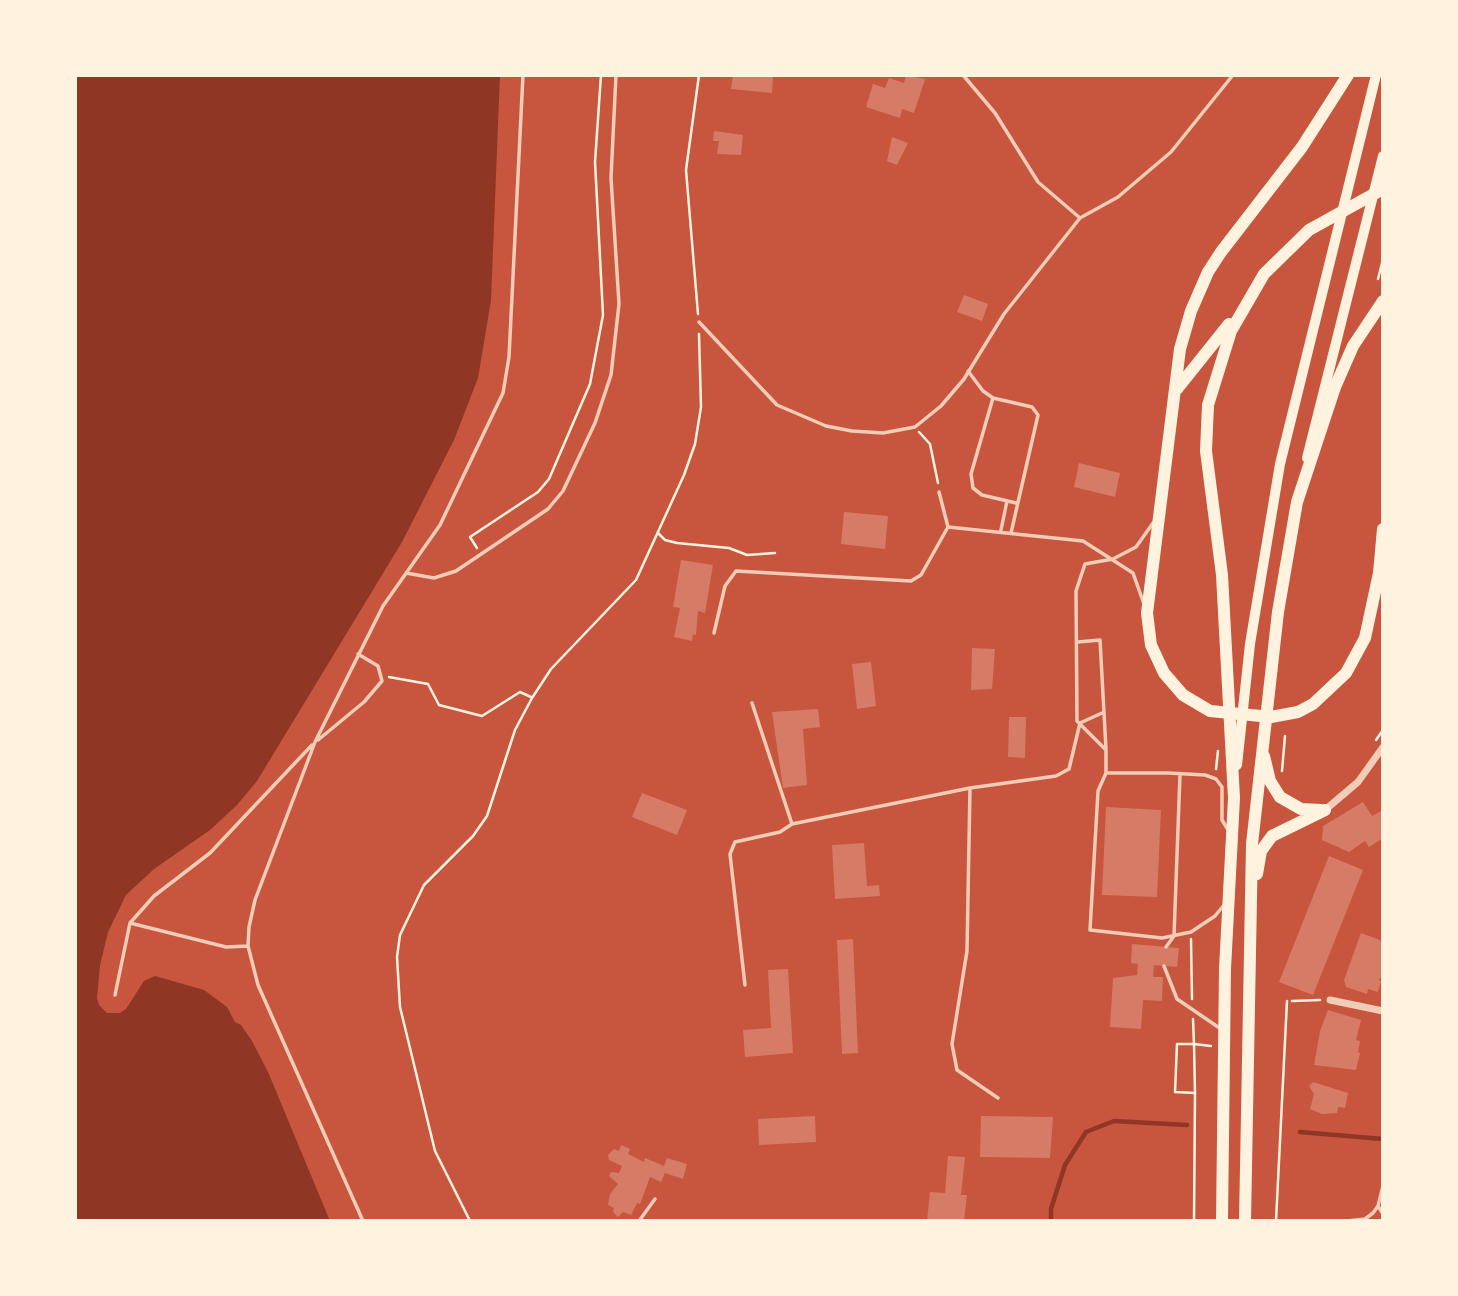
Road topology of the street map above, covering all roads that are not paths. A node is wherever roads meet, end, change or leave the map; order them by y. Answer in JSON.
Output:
{"nodes":[{"id":1,"x":523,"y":75,"type":"edge"},
{"id":2,"x":616,"y":75,"type":"edge"},
{"id":3,"x":963,"y":75,"type":"edge"},
{"id":4,"x":1233,"y":75,"type":"edge"},
{"id":5,"x":1348,"y":75,"type":"edge"},
{"id":6,"x":1376,"y":75,"type":"edge"},
{"id":7,"x":1381,"y":161,"type":"edge"},
{"id":8,"x":1383,"y":189,"type":"edge"},
{"id":9,"x":1080,"y":218,"type":"junction"},
{"id":10,"x":1383,"y":301,"type":"edge"},
{"id":11,"x":1244,"y":304,"type":"junction"},
{"id":12,"x":699,"y":322,"type":"road end"},
{"id":13,"x":968,"y":371,"type":"junction"},
{"id":14,"x":1176,"y":389,"type":"junction"},
{"id":15,"x":993,"y":398,"type":"junction"},
{"id":16,"x":939,"y":492,"type":"road end"},
{"id":17,"x":1007,"y":501,"type":"junction"},
{"id":18,"x":1297,"y":502,"type":"junction"},
{"id":19,"x":1016,"y":503,"type":"junction"},
{"id":20,"x":1161,"y":507,"type":"junction"},
{"id":21,"x":948,"y":527,"type":"junction"},
{"id":22,"x":1383,"y":529,"type":"edge"},
{"id":23,"x":1001,"y":531,"type":"junction"},
{"id":24,"x":1012,"y":533,"type":"junction"},
{"id":25,"x":1113,"y":559,"type":"junction"},
{"id":26,"x":406,"y":573,"type":"junction"},
{"id":27,"x":1147,"y":612,"type":"junction"},
{"id":28,"x":714,"y":633,"type":"dead end"},
{"id":29,"x":1078,"y":642,"type":"junction"},
{"id":30,"x":358,"y":654,"type":"junction"},
{"id":31,"x":752,"y":703,"type":"dead end"},
{"id":32,"x":1102,"y":713,"type":"junction"},
{"id":33,"x":1080,"y":723,"type":"junction"},
{"id":34,"x":315,"y":742,"type":"junction"},
{"id":35,"x":1235,"y":742,"type":"junction"},
{"id":36,"x":1262,"y":745,"type":"junction"},
{"id":37,"x":1383,"y":747,"type":"edge"},
{"id":38,"x":1106,"y":750,"type":"junction"},
{"id":39,"x":1106,"y":773,"type":"junction"},
{"id":40,"x":1180,"y":775,"type":"junction"},
{"id":41,"x":970,"y":789,"type":"junction"},
{"id":42,"x":1325,"y":810,"type":"junction"},
{"id":43,"x":792,"y":824,"type":"junction"},
{"id":44,"x":1232,"y":836,"type":"junction"},
{"id":45,"x":1228,"y":901,"type":"junction"},
{"id":46,"x":1248,"y":919,"type":"junction"},
{"id":47,"x":130,"y":923,"type":"junction"},
{"id":48,"x":1174,"y":936,"type":"junction"},
{"id":49,"x":248,"y":946,"type":"junction"},
{"id":50,"x":1166,"y":947,"type":"dead end"},
{"id":51,"x":1164,"y":965,"type":"dead end"},
{"id":52,"x":745,"y":985,"type":"dead end"},
{"id":53,"x":115,"y":995,"type":"dead end"},
{"id":54,"x":1330,"y":1000,"type":"road end"},
{"id":55,"x":1383,"y":1011,"type":"edge"},
{"id":56,"x":1224,"y":1032,"type":"junction"},
{"id":57,"x":998,"y":1098,"type":"dead end"},
{"id":58,"x":1383,"y":1186,"type":"edge"},
{"id":59,"x":655,"y":1199,"type":"dead end"},
{"id":60,"x":1378,"y":1206,"type":"junction"},
{"id":61,"x":1383,"y":1214,"type":"edge"},
{"id":62,"x":363,"y":1221,"type":"edge"},
{"id":63,"x":639,"y":1221,"type":"edge"},
{"id":64,"x":1222,"y":1221,"type":"edge"},
{"id":65,"x":1245,"y":1221,"type":"edge"},
{"id":66,"x":1347,"y":1221,"type":"edge"}],
"edges":[{"from":1,"to":26,"type":"lane"},
{"from":2,"to":26,"type":"lane"},
{"from":3,"to":9,"type":"lane"},
{"from":4,"to":9,"type":"lane"},
{"from":5,"to":14,"type":"highway"},
{"from":6,"to":35,"type":"main road"},
{"from":7,"to":18,"type":"main road"},
{"from":8,"to":11,"type":"highway"},
{"from":9,"to":13,"type":"lane"},
{"from":10,"to":18,"type":"highway"},
{"from":11,"to":14,"type":"highway"},
{"from":11,"to":35,"type":"highway"},
{"from":12,"to":13,"type":"lane"},
{"from":13,"to":15,"type":"lane"},
{"from":14,"to":20,"type":"highway"},
{"from":15,"to":17,"type":"lane"},
{"from":15,"to":19,"type":"lane"},
{"from":16,"to":21,"type":"lane"},
{"from":17,"to":19,"type":"lane"},
{"from":17,"to":23,"type":"lane"},
{"from":18,"to":36,"type":"highway"},
{"from":19,"to":24,"type":"lane"},
{"from":20,"to":25,"type":"lane"},
{"from":20,"to":27,"type":"highway"},
{"from":21,"to":23,"type":"lane"},
{"from":21,"to":28,"type":"lane"},
{"from":22,"to":27,"type":"highway"},
{"from":23,"to":24,"type":"lane"},
{"from":24,"to":25,"type":"lane"},
{"from":25,"to":27,"type":"lane"},
{"from":25,"to":29,"type":"lane"},
{"from":26,"to":30,"type":"lane"},
{"from":29,"to":32,"type":"lane"},
{"from":29,"to":33,"type":"lane"},
{"from":30,"to":34,"type":"lane"},
{"from":30,"to":34,"type":"lane"},
{"from":31,"to":43,"type":"lane"},
{"from":32,"to":33,"type":"lane"},
{"from":32,"to":38,"type":"lane"},
{"from":33,"to":38,"type":"lane"},
{"from":33,"to":41,"type":"lane"},
{"from":34,"to":47,"type":"lane"},
{"from":34,"to":49,"type":"lane"},
{"from":35,"to":44,"type":"highway"},
{"from":36,"to":42,"type":"highway"},
{"from":36,"to":46,"type":"highway"},
{"from":37,"to":42,"type":"street"},
{"from":38,"to":39,"type":"lane"},
{"from":39,"to":40,"type":"lane"},
{"from":39,"to":48,"type":"lane"},
{"from":40,"to":44,"type":"lane"},
{"from":40,"to":48,"type":"lane"},
{"from":41,"to":43,"type":"lane"},
{"from":41,"to":57,"type":"lane"},
{"from":42,"to":46,"type":"highway"},
{"from":43,"to":52,"type":"lane"},
{"from":44,"to":45,"type":"highway"},
{"from":45,"to":48,"type":"lane"},
{"from":45,"to":56,"type":"highway"},
{"from":46,"to":65,"type":"highway"},
{"from":47,"to":49,"type":"lane"},
{"from":47,"to":53,"type":"lane"},
{"from":48,"to":50,"type":"lane"},
{"from":49,"to":62,"type":"lane"},
{"from":51,"to":56,"type":"lane"},
{"from":54,"to":55,"type":"street"},
{"from":56,"to":64,"type":"highway"},
{"from":58,"to":60,"type":"lane"},
{"from":59,"to":63,"type":"lane"},
{"from":60,"to":61,"type":"lane"},
{"from":60,"to":66,"type":"lane"}]}
